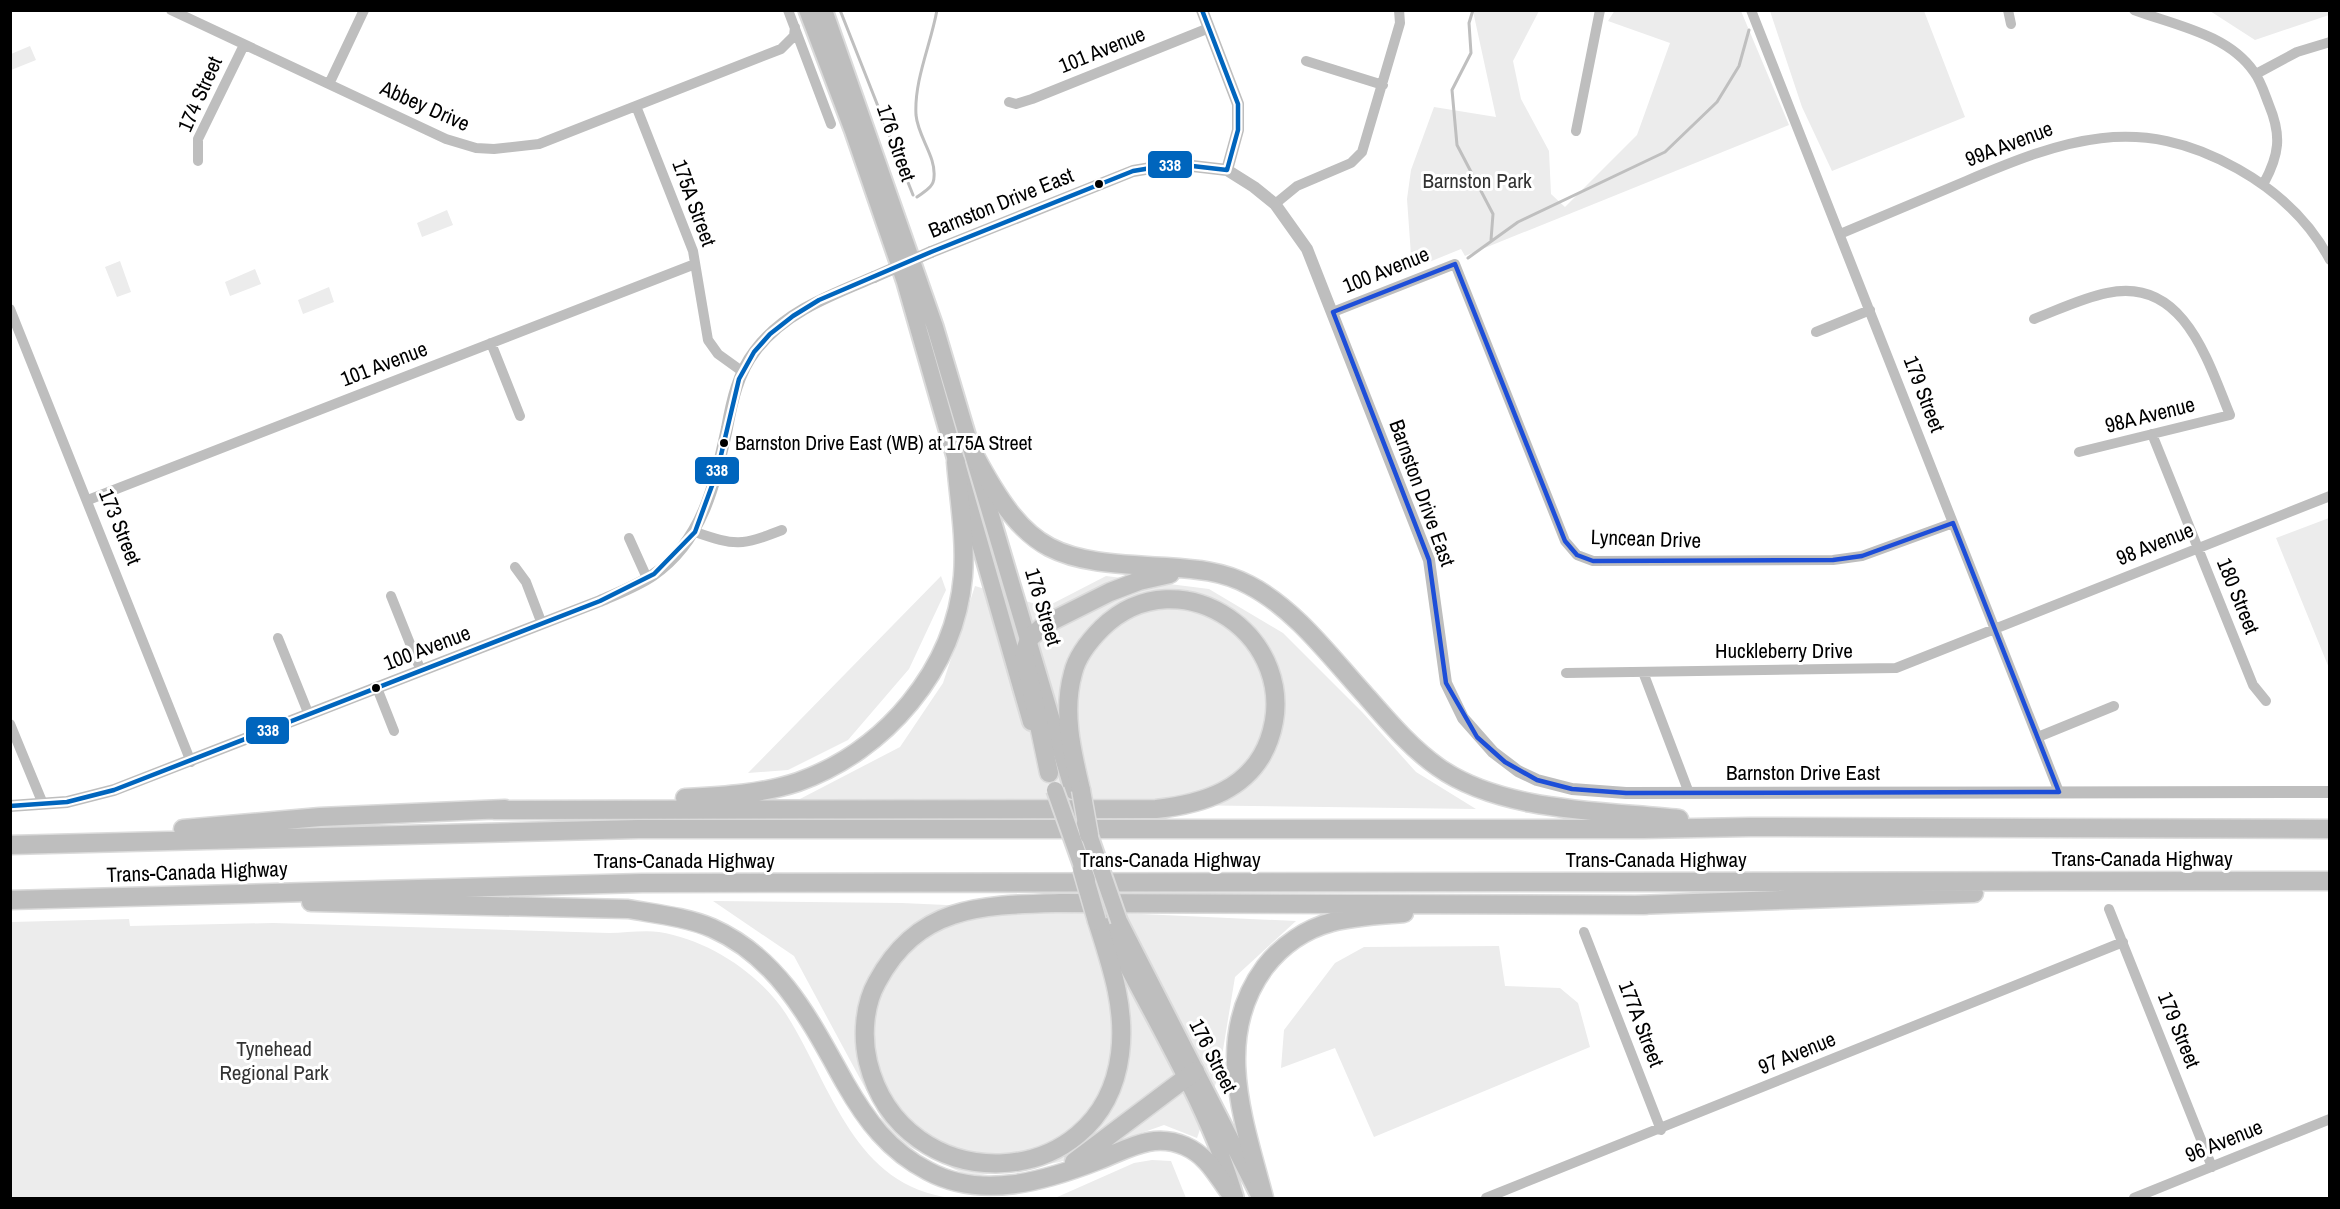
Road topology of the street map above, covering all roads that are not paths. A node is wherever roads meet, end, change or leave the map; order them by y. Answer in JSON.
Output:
{"nodes":[{"id":1,"x":171,"y":10,"type":"edge"},
{"id":2,"x":364,"y":10,"type":"edge"},
{"id":3,"x":788,"y":10,"type":"edge"},
{"id":4,"x":807,"y":10,"type":"edge"},
{"id":5,"x":824,"y":10,"type":"edge"},
{"id":6,"x":1202,"y":10,"type":"edge"},
{"id":7,"x":1399,"y":10,"type":"edge"},
{"id":8,"x":1600,"y":10,"type":"edge"},
{"id":9,"x":1751,"y":10,"type":"edge"},
{"id":10,"x":2008,"y":10,"type":"edge"},
{"id":11,"x":2134,"y":10,"type":"edge"},
{"id":12,"x":2012,"y":24,"type":"dead end"},
{"id":13,"x":795,"y":27,"type":"junction"},
{"id":14,"x":1209,"y":28,"type":"junction"},
{"id":15,"x":2330,"y":42,"type":"edge"},
{"id":16,"x":244,"y":45,"type":"junction"},
{"id":17,"x":1306,"y":61,"type":"dead end"},
{"id":18,"x":2256,"y":74,"type":"junction"},
{"id":19,"x":329,"y":84,"type":"junction"},
{"id":20,"x":1383,"y":85,"type":"junction"},
{"id":21,"x":1009,"y":102,"type":"dead end"},
{"id":22,"x":636,"y":106,"type":"junction"},
{"id":23,"x":831,"y":124,"type":"dead end"},
{"id":24,"x":1576,"y":131,"type":"dead end"},
{"id":25,"x":198,"y":161,"type":"dead end"},
{"id":26,"x":1227,"y":170,"type":"junction"},
{"id":27,"x":2264,"y":183,"type":"junction"},
{"id":28,"x":1275,"y":204,"type":"junction"},
{"id":29,"x":1840,"y":234,"type":"junction"},
{"id":30,"x":2330,"y":260,"type":"edge"},
{"id":31,"x":695,"y":264,"type":"junction"},
{"id":32,"x":1455,"y":264,"type":"joint"},
{"id":33,"x":10,"y":309,"type":"edge"},
{"id":34,"x":1870,"y":310,"type":"junction"},
{"id":35,"x":1333,"y":312,"type":"junction"},
{"id":36,"x":2034,"y":319,"type":"dead end"},
{"id":37,"x":1816,"y":332,"type":"dead end"},
{"id":38,"x":491,"y":343,"type":"junction"},
{"id":39,"x":743,"y":372,"type":"junction"},
{"id":40,"x":520,"y":416,"type":"dead end"},
{"id":41,"x":2152,"y":434,"type":"junction"},
{"id":42,"x":2079,"y":452,"type":"dead end"},
{"id":43,"x":975,"y":456,"type":"junction"},
{"id":44,"x":956,"y":462,"type":"junction"},
{"id":45,"x":2330,"y":496,"type":"edge"},
{"id":46,"x":88,"y":500,"type":"junction"},
{"id":47,"x":1953,"y":523,"type":"junction"},
{"id":48,"x":782,"y":530,"type":"dead end"},
{"id":49,"x":695,"y":531,"type":"junction"},
{"id":50,"x":629,"y":538,"type":"dead end"},
{"id":51,"x":2199,"y":548,"type":"junction"},
{"id":52,"x":675,"y":555,"type":"joint"},
{"id":53,"x":515,"y":567,"type":"dead end"},
{"id":54,"x":1204,"y":569,"type":"junction"},
{"id":55,"x":647,"y":578,"type":"junction"},
{"id":56,"x":391,"y":596,"type":"dead end"},
{"id":57,"x":542,"y":624,"type":"junction"},
{"id":58,"x":1995,"y":628,"type":"junction"},
{"id":59,"x":278,"y":638,"type":"dead end"},
{"id":60,"x":1029,"y":639,"type":"junction"},
{"id":61,"x":421,"y":671,"type":"junction"},
{"id":62,"x":1643,"y":672,"type":"junction"},
{"id":63,"x":1566,"y":673,"type":"dead end"},
{"id":64,"x":377,"y":688,"type":"junction"},
{"id":65,"x":2266,"y":701,"type":"dead end"},
{"id":66,"x":2114,"y":706,"type":"dead end"},
{"id":67,"x":309,"y":715,"type":"junction"},
{"id":68,"x":10,"y":723,"type":"edge"},
{"id":69,"x":394,"y":731,"type":"dead end"},
{"id":70,"x":2038,"y":737,"type":"junction"},
{"id":71,"x":191,"y":762,"type":"junction"},
{"id":72,"x":1052,"y":782,"type":"junction"},
{"id":73,"x":1077,"y":790,"type":"junction"},
{"id":74,"x":2059,"y":792,"type":"junction"},
{"id":75,"x":2330,"y":792,"type":"edge"},
{"id":76,"x":1689,"y":793,"type":"junction"},
{"id":77,"x":43,"y":804,"type":"junction"},
{"id":78,"x":10,"y":806,"type":"edge"},
{"id":79,"x":494,"y":810,"type":"junction"},
{"id":80,"x":1750,"y":827,"type":"junction"},
{"id":81,"x":2330,"y":829,"type":"edge"},
{"id":82,"x":1089,"y":835,"type":"joint"},
{"id":83,"x":12,"y":845,"type":"edge"},
{"id":84,"x":1082,"y":869,"type":"joint"},
{"id":85,"x":2330,"y":881,"type":"edge"},
{"id":86,"x":2178,"y":882,"type":"junction"},
{"id":87,"x":180,"y":894,"type":"junction"},
{"id":88,"x":10,"y":900,"type":"edge"},
{"id":89,"x":1647,"y":905,"type":"junction"},
{"id":90,"x":2109,"y":909,"type":"dead end"},
{"id":91,"x":1107,"y":922,"type":"junction"},
{"id":92,"x":1584,"y":932,"type":"dead end"},
{"id":93,"x":2123,"y":942,"type":"junction"},
{"id":94,"x":1190,"y":1075,"type":"junction"},
{"id":95,"x":2330,"y":1119,"type":"edge"},
{"id":96,"x":1661,"y":1130,"type":"junction"},
{"id":97,"x":2212,"y":1167,"type":"junction"},
{"id":98,"x":1049,"y":1177,"type":"junction"},
{"id":99,"x":1234,"y":1198,"type":"edge"},
{"id":100,"x":1262,"y":1198,"type":"edge"},
{"id":101,"x":1486,"y":1198,"type":"edge"},
{"id":102,"x":2134,"y":1198,"type":"edge"}],
"edges":[{"from":1,"to":16,"type":"street","name":"Abbey Drive"},
{"from":2,"to":19,"type":"street"},
{"from":3,"to":13,"type":"street"},
{"from":4,"to":44,"type":"highway","name":"176 Street"},
{"from":5,"to":43,"type":"highway","name":"176 Street"},
{"from":6,"to":14,"type":"street"},
{"from":7,"to":20,"type":"street"},
{"from":8,"to":24,"type":"street"},
{"from":9,"to":29,"type":"street","name":"179 Street"},
{"from":10,"to":12,"type":"street"},
{"from":11,"to":18,"type":"street"},
{"from":13,"to":22,"type":"street","name":"Abbey Drive"},
{"from":13,"to":23,"type":"street"},
{"from":14,"to":21,"type":"street","name":"101 Avenue"},
{"from":14,"to":26,"type":"street"},
{"from":15,"to":18,"type":"street"},
{"from":16,"to":19,"type":"street","name":"Abbey Drive"},
{"from":16,"to":25,"type":"street","name":"174 Street"},
{"from":17,"to":20,"type":"street"},
{"from":18,"to":27,"type":"street"},
{"from":19,"to":22,"type":"street","name":"Abbey Drive"},
{"from":20,"to":28,"type":"street"},
{"from":22,"to":31,"type":"street","name":"175A Street"},
{"from":26,"to":28,"type":"street","name":"Barnston Drive East"},
{"from":26,"to":39,"type":"street","name":"Barnston Drive East","bridge":true},
{"from":27,"to":29,"type":"street","name":"99A Avenue"},
{"from":27,"to":30,"type":"street","name":"99A Avenue"},
{"from":28,"to":35,"type":"street","name":"Barnston Drive East"},
{"from":29,"to":34,"type":"street","name":"179 Street"},
{"from":31,"to":38,"type":"street","name":"101 Avenue"},
{"from":31,"to":39,"type":"street","name":"175A Street"},
{"from":32,"to":35,"type":"street","name":"100 Avenue"},
{"from":32,"to":47,"type":"street","name":"Lyncean Drive"},
{"from":33,"to":46,"type":"street","name":"173 Street"},
{"from":34,"to":37,"type":"street"},
{"from":34,"to":47,"type":"street","name":"179 Street"},
{"from":35,"to":76,"type":"street","name":"Barnston Drive East"},
{"from":36,"to":41,"type":"street","name":"98A Avenue"},
{"from":38,"to":40,"type":"street"},
{"from":38,"to":46,"type":"street","name":"101 Avenue"},
{"from":39,"to":49,"type":"street","name":"Barnston Drive East"},
{"from":41,"to":42,"type":"street","name":"98A Avenue"},
{"from":41,"to":51,"type":"street","name":"180 Street"},
{"from":43,"to":54,"type":"highway"},
{"from":43,"to":60,"type":"highway","name":"176 Street"},
{"from":44,"to":72,"type":"highway","name":"176 Street"},
{"from":44,"to":79,"type":"highway"},
{"from":45,"to":51,"type":"street","name":"98 Avenue"},
{"from":46,"to":71,"type":"street","name":"173 Street"},
{"from":47,"to":58,"type":"street","name":"179 Street"},
{"from":48,"to":49,"type":"street"},
{"from":49,"to":52,"type":"street","name":"Barnston Drive East"},
{"from":50,"to":55,"type":"street"},
{"from":51,"to":58,"type":"street","name":"98 Avenue"},
{"from":51,"to":65,"type":"street","name":"180 Street"},
{"from":52,"to":55,"type":"street","name":"100 Avenue"},
{"from":53,"to":57,"type":"street"},
{"from":54,"to":60,"type":"highway"},
{"from":54,"to":80,"type":"highway"},
{"from":55,"to":57,"type":"street","name":"100 Avenue"},
{"from":56,"to":61,"type":"street"},
{"from":57,"to":61,"type":"street","name":"100 Avenue"},
{"from":58,"to":62,"type":"street","name":"Huckleberry Drive"},
{"from":58,"to":70,"type":"street","name":"179 Street"},
{"from":59,"to":67,"type":"street"},
{"from":60,"to":72,"type":"highway"},
{"from":60,"to":73,"type":"highway","name":"176 Street"},
{"from":61,"to":64,"type":"street","name":"100 Avenue"},
{"from":62,"to":63,"type":"street","name":"Huckleberry Drive"},
{"from":62,"to":76,"type":"street"},
{"from":64,"to":67,"type":"street","name":"100 Avenue"},
{"from":64,"to":69,"type":"street"},
{"from":66,"to":70,"type":"street"},
{"from":67,"to":71,"type":"street","name":"100 Avenue"},
{"from":68,"to":77,"type":"street"},
{"from":70,"to":74,"type":"street","name":"179 Street"},
{"from":71,"to":77,"type":"street","name":"100 Avenue"},
{"from":72,"to":84,"type":"highway","name":"176 Street","bridge":true},
{"from":73,"to":79,"type":"highway"},
{"from":73,"to":82,"type":"highway","bridge":true},
{"from":74,"to":75,"type":"street","name":"Barnston Drive East"},
{"from":74,"to":76,"type":"street","name":"Barnston Drive East"},
{"from":77,"to":78,"type":"street","name":"100 Avenue"},
{"from":79,"to":83,"type":"highway"},
{"from":80,"to":81,"type":"highway","name":"Trans-Canada Highway"},
{"from":80,"to":83,"type":"highway","name":"Trans-Canada Highway"},
{"from":82,"to":91,"type":"highway","name":"176 Street","bridge":true},
{"from":84,"to":91,"type":"highway","bridge":true},
{"from":85,"to":86,"type":"highway","name":"Trans-Canada Highway"},
{"from":86,"to":87,"type":"highway","name":"Trans-Canada Highway"},
{"from":86,"to":89,"type":"highway"},
{"from":87,"to":88,"type":"highway","name":"Trans-Canada Highway"},
{"from":87,"to":98,"type":"highway"},
{"from":89,"to":91,"type":"highway"},
{"from":89,"to":100,"type":"highway"},
{"from":90,"to":93,"type":"street","name":"179 Street"},
{"from":91,"to":94,"type":"highway","name":"176 Street"},
{"from":92,"to":96,"type":"street","name":"177A Street"},
{"from":93,"to":96,"type":"street","name":"97 Avenue"},
{"from":93,"to":97,"type":"street","name":"179 Street"},
{"from":94,"to":98,"type":"highway"},
{"from":94,"to":99,"type":"highway","name":"176 Street"},
{"from":94,"to":100,"type":"highway","name":"176 Street"},
{"from":95,"to":97,"type":"street","name":"96 Avenue"},
{"from":96,"to":101,"type":"street","name":"97 Avenue"},
{"from":97,"to":102,"type":"street","name":"96 Avenue"},
{"from":98,"to":99,"type":"highway"}]}
